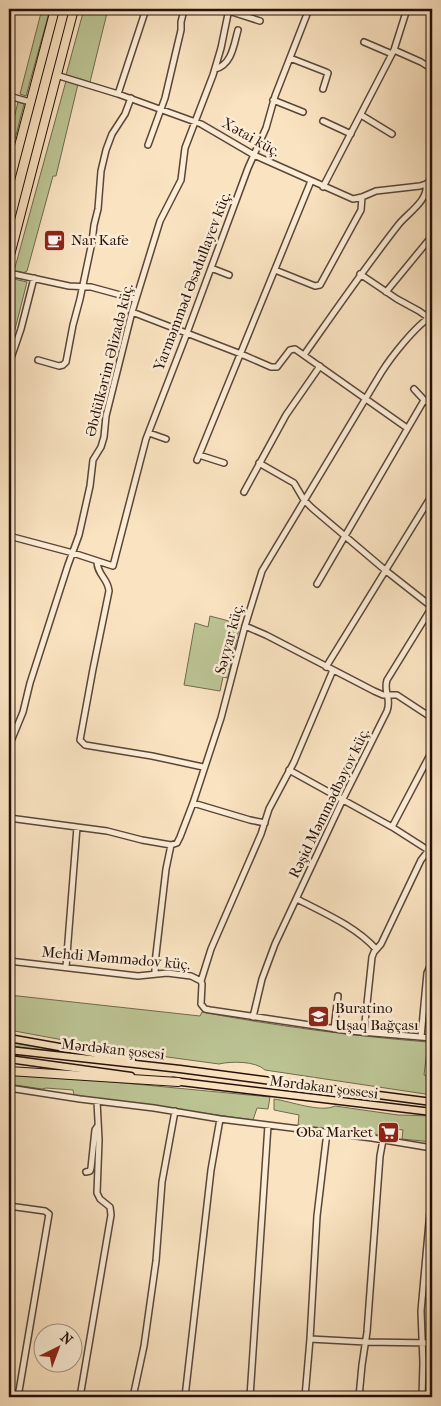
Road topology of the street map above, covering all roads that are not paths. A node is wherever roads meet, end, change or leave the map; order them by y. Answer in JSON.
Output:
{"nodes":[{"id":1,"x":10,"y":9,"type":"edge"},
{"id":2,"x":55,"y":9,"type":"edge"},
{"id":3,"x":74,"y":9,"type":"edge"},
{"id":4,"x":146,"y":9,"type":"edge"},
{"id":5,"x":309,"y":9,"type":"edge"},
{"id":6,"x":407,"y":9,"type":"edge"},
{"id":7,"x":184,"y":10,"type":"dead end"},
{"id":8,"x":229,"y":10,"type":"edge"},
{"id":9,"x":9,"y":15,"type":"edge"},
{"id":10,"x":260,"y":21,"type":"dead end"},
{"id":11,"x":238,"y":30,"type":"dead end"},
{"id":12,"x":364,"y":42,"type":"dead end"},
{"id":13,"x":393,"y":52,"type":"junction"},
{"id":14,"x":290,"y":58,"type":"junction"},
{"id":15,"x":215,"y":69,"type":"junction"},
{"id":16,"x":432,"y":69,"type":"edge"},
{"id":17,"x":56,"y":75,"type":"junction"},
{"id":18,"x":323,"y":89,"type":"dead end"},
{"id":19,"x":118,"y":94,"type":"junction"},
{"id":20,"x":9,"y":96,"type":"edge"},
{"id":21,"x":130,"y":98,"type":"junction"},
{"id":22,"x":274,"y":100,"type":"junction"},
{"id":23,"x":30,"y":102,"type":"junction"},
{"id":24,"x":161,"y":109,"type":"junction"},
{"id":25,"x":303,"y":112,"type":"dead end"},
{"id":26,"x":361,"y":115,"type":"junction"},
{"id":27,"x":194,"y":121,"type":"junction"},
{"id":28,"x":323,"y":121,"type":"dead end"},
{"id":29,"x":351,"y":134,"type":"junction"},
{"id":30,"x":392,"y":134,"type":"dead end"},
{"id":31,"x":148,"y":145,"type":"dead end"},
{"id":32,"x":254,"y":155,"type":"junction"},
{"id":33,"x":311,"y":181,"type":"junction"},
{"id":34,"x":430,"y":182,"type":"edge"},
{"id":35,"x":9,"y":184,"type":"edge"},
{"id":36,"x":324,"y":187,"type":"junction"},
{"id":37,"x":362,"y":197,"type":"junction"},
{"id":38,"x":432,"y":236,"type":"edge"},
{"id":39,"x":9,"y":259,"type":"edge"},
{"id":40,"x":211,"y":268,"type":"junction"},
{"id":41,"x":275,"y":270,"type":"junction"},
{"id":42,"x":9,"y":273,"type":"edge"},
{"id":43,"x":360,"y":274,"type":"junction"},
{"id":44,"x":230,"y":275,"type":"dead end"},
{"id":45,"x":34,"y":278,"type":"junction"},
{"id":46,"x":82,"y":286,"type":"junction"},
{"id":47,"x":386,"y":292,"type":"junction"},
{"id":48,"x":136,"y":299,"type":"junction"},
{"id":49,"x":132,"y":312,"type":"junction"},
{"id":50,"x":431,"y":317,"type":"edge"},
{"id":51,"x":187,"y":333,"type":"junction"},
{"id":52,"x":241,"y":354,"type":"junction"},
{"id":53,"x":304,"y":355,"type":"junction"},
{"id":54,"x":38,"y":360,"type":"dead end"},
{"id":55,"x":9,"y":364,"type":"edge"},
{"id":56,"x":320,"y":366,"type":"junction"},
{"id":57,"x":414,"y":389,"type":"dead end"},
{"id":58,"x":364,"y":399,"type":"junction"},
{"id":59,"x":425,"y":400,"type":"junction"},
{"id":60,"x":432,"y":404,"type":"edge"},
{"id":61,"x":407,"y":428,"type":"junction"},
{"id":62,"x":148,"y":432,"type":"junction"},
{"id":63,"x":166,"y":438,"type":"dead end"},
{"id":64,"x":224,"y":463,"type":"dead end"},
{"id":65,"x":259,"y":463,"type":"junction"},
{"id":66,"x":244,"y":492,"type":"dead end"},
{"id":67,"x":432,"y":495,"type":"edge"},
{"id":68,"x":304,"y":500,"type":"junction"},
{"id":69,"x":344,"y":535,"type":"junction"},
{"id":70,"x":9,"y":536,"type":"edge"},
{"id":71,"x":73,"y":553,"type":"junction"},
{"id":72,"x":97,"y":561,"type":"junction"},
{"id":73,"x":385,"y":570,"type":"junction"},
{"id":74,"x":316,"y":584,"type":"dead end"},
{"id":75,"x":432,"y":607,"type":"edge"},
{"id":76,"x":245,"y":626,"type":"junction"},
{"id":77,"x":326,"y":667,"type":"junction"},
{"id":78,"x":334,"y":670,"type":"junction"},
{"id":79,"x":388,"y":695,"type":"junction"},
{"id":80,"x":432,"y":718,"type":"edge"},
{"id":81,"x":9,"y":746,"type":"edge"},
{"id":82,"x":432,"y":751,"type":"edge"},
{"id":83,"x":203,"y":767,"type":"junction"},
{"id":84,"x":289,"y":770,"type":"junction"},
{"id":85,"x":343,"y":799,"type":"junction"},
{"id":86,"x":192,"y":803,"type":"junction"},
{"id":87,"x":9,"y":818,"type":"edge"},
{"id":88,"x":265,"y":823,"type":"junction"},
{"id":89,"x":76,"y":827,"type":"junction"},
{"id":90,"x":392,"y":827,"type":"junction"},
{"id":91,"x":171,"y":845,"type":"junction"},
{"id":92,"x":430,"y":848,"type":"edge"},
{"id":93,"x":297,"y":899,"type":"junction"},
{"id":94,"x":376,"y":949,"type":"junction"},
{"id":95,"x":9,"y":961,"type":"edge"},
{"id":96,"x":432,"y":962,"type":"edge"},
{"id":97,"x":66,"y":967,"type":"junction"},
{"id":98,"x":155,"y":974,"type":"junction"},
{"id":99,"x":201,"y":981,"type":"junction"},
{"id":100,"x":338,"y":996,"type":"dead end"},
{"id":101,"x":253,"y":1016,"type":"junction"},
{"id":102,"x":334,"y":1029,"type":"junction"},
{"id":103,"x":364,"y":1032,"type":"junction"},
{"id":104,"x":421,"y":1037,"type":"junction"},
{"id":105,"x":9,"y":1038,"type":"edge"},
{"id":106,"x":432,"y":1038,"type":"edge"},
{"id":107,"x":9,"y":1050,"type":"edge"},
{"id":108,"x":9,"y":1059,"type":"edge"},
{"id":109,"x":180,"y":1069,"type":"junction"},
{"id":110,"x":9,"y":1071,"type":"edge"},
{"id":111,"x":215,"y":1073,"type":"joint"},
{"id":112,"x":178,"y":1082,"type":"junction"},
{"id":113,"x":213,"y":1086,"type":"joint"},
{"id":114,"x":9,"y":1088,"type":"edge"},
{"id":115,"x":97,"y":1101,"type":"junction"},
{"id":116,"x":432,"y":1102,"type":"edge"},
{"id":117,"x":175,"y":1111,"type":"junction"},
{"id":118,"x":432,"y":1112,"type":"edge"},
{"id":119,"x":220,"y":1119,"type":"junction"},
{"id":120,"x":268,"y":1125,"type":"junction"},
{"id":121,"x":98,"y":1126,"type":"junction"},
{"id":122,"x":327,"y":1132,"type":"junction"},
{"id":123,"x":383,"y":1140,"type":"junction"},
{"id":124,"x":432,"y":1148,"type":"edge"},
{"id":125,"x":86,"y":1172,"type":"dead end"},
{"id":126,"x":432,"y":1189,"type":"edge"},
{"id":127,"x":9,"y":1206,"type":"edge"},
{"id":128,"x":310,"y":1338,"type":"junction"},
{"id":129,"x":366,"y":1342,"type":"junction"},
{"id":130,"x":422,"y":1343,"type":"junction"},
{"id":131,"x":432,"y":1343,"type":"edge"},
{"id":132,"x":18,"y":1397,"type":"edge"},
{"id":133,"x":80,"y":1397,"type":"edge"},
{"id":134,"x":133,"y":1397,"type":"edge"},
{"id":135,"x":185,"y":1397,"type":"edge"},
{"id":136,"x":250,"y":1397,"type":"edge"},
{"id":137,"x":305,"y":1397,"type":"edge"},
{"id":138,"x":359,"y":1397,"type":"edge"},
{"id":139,"x":422,"y":1397,"type":"edge"}],
"edges":[{"from":1,"to":9,"type":"street"},
{"from":2,"to":23,"type":"highway"},
{"from":3,"to":17,"type":"highway"},
{"from":4,"to":19,"type":"street"},
{"from":5,"to":14,"type":"street","name":"Yarməmməd Əsədullayev küç."},
{"from":6,"to":13,"type":"street"},
{"from":7,"to":24,"type":"street"},
{"from":8,"to":10,"type":"street"},
{"from":8,"to":15,"type":"street","name":"Əbdülkərim Əlizadə küç."},
{"from":11,"to":15,"type":"street"},
{"from":12,"to":13,"type":"street"},
{"from":13,"to":16,"type":"street"},
{"from":13,"to":26,"type":"street"},
{"from":14,"to":18,"type":"street"},
{"from":14,"to":22,"type":"street","name":"Yarməmməd Əsədullayev küç."},
{"from":15,"to":27,"type":"street","name":"Əbdülkərim Əlizadə küç."},
{"from":17,"to":19,"type":"street","name":"Xətai küç."},
{"from":17,"to":39,"type":"highway"},
{"from":19,"to":21,"type":"street","name":"Xətai küç."},
{"from":20,"to":23,"type":"street"},
{"from":21,"to":24,"type":"street","name":"Xətai küç."},
{"from":21,"to":46,"type":"street"},
{"from":22,"to":25,"type":"street"},
{"from":22,"to":32,"type":"street","name":"Yarməmməd Əsədullayev küç."},
{"from":23,"to":35,"type":"highway"},
{"from":24,"to":27,"type":"street","name":"Xətai küç."},
{"from":24,"to":31,"type":"street"},
{"from":26,"to":29,"type":"street"},
{"from":26,"to":30,"type":"street"},
{"from":27,"to":32,"type":"street","name":"Xətai küç."},
{"from":27,"to":48,"type":"street","name":"Əbdülkərim Əlizadə küç."},
{"from":28,"to":29,"type":"street"},
{"from":29,"to":36,"type":"street"},
{"from":32,"to":33,"type":"street","name":"Xətai küç."},
{"from":32,"to":40,"type":"street","name":"Yarməmməd Əsədullayev küç."},
{"from":33,"to":36,"type":"street","name":"Xətai küç."},
{"from":33,"to":41,"type":"street"},
{"from":34,"to":37,"type":"street","name":"Xətai küç."},
{"from":34,"to":43,"type":"street"},
{"from":36,"to":37,"type":"street","name":"Xətai küç."},
{"from":37,"to":41,"type":"street"},
{"from":38,"to":47,"type":"street"},
{"from":40,"to":44,"type":"street"},
{"from":40,"to":51,"type":"street","name":"Yarməmməd Əsədullayev küç."},
{"from":41,"to":52,"type":"street"},
{"from":42,"to":45,"type":"street"},
{"from":43,"to":47,"type":"street"},
{"from":43,"to":53,"type":"street"},
{"from":45,"to":46,"type":"street"},
{"from":45,"to":55,"type":"street"},
{"from":46,"to":48,"type":"street"},
{"from":46,"to":54,"type":"street"},
{"from":47,"to":50,"type":"street"},
{"from":48,"to":49,"type":"street","name":"Əbdülkərim Əlizadə küç."},
{"from":49,"to":51,"type":"street"},
{"from":49,"to":71,"type":"street","name":"Əbdülkərim Əlizadə küç."},
{"from":50,"to":58,"type":"street","name":"Səyyar küç."},
{"from":51,"to":52,"type":"street"},
{"from":51,"to":62,"type":"street","name":"Yarməmməd Əsədullayev küç."},
{"from":52,"to":53,"type":"street"},
{"from":52,"to":64,"type":"street"},
{"from":53,"to":56,"type":"street"},
{"from":56,"to":58,"type":"street"},
{"from":56,"to":65,"type":"street"},
{"from":57,"to":59,"type":"street"},
{"from":58,"to":61,"type":"street"},
{"from":58,"to":68,"type":"street","name":"Səyyar küç."},
{"from":59,"to":60,"type":"street"},
{"from":59,"to":61,"type":"street"},
{"from":61,"to":69,"type":"street"},
{"from":62,"to":63,"type":"street"},
{"from":62,"to":72,"type":"street","name":"Yarməmməd Əsədullayev küç."},
{"from":65,"to":66,"type":"street"},
{"from":65,"to":68,"type":"street"},
{"from":67,"to":73,"type":"street"},
{"from":68,"to":69,"type":"street"},
{"from":68,"to":76,"type":"street","name":"Səyyar küç."},
{"from":69,"to":73,"type":"street"},
{"from":69,"to":74,"type":"street"},
{"from":70,"to":71,"type":"street"},
{"from":71,"to":72,"type":"street"},
{"from":71,"to":81,"type":"street","name":"Əbdülkərim Əlizadə küç."},
{"from":72,"to":83,"type":"street"},
{"from":73,"to":75,"type":"street"},
{"from":73,"to":77,"type":"street"},
{"from":75,"to":79,"type":"street","name":"Rəşid Məmmədbəyov küç."},
{"from":76,"to":77,"type":"street"},
{"from":76,"to":83,"type":"street","name":"Səyyar küç."},
{"from":77,"to":78,"type":"street"},
{"from":78,"to":79,"type":"street"},
{"from":78,"to":84,"type":"street"},
{"from":79,"to":80,"type":"street"},
{"from":79,"to":85,"type":"street","name":"Rəşid Məmmədbəyov küç."},
{"from":82,"to":90,"type":"street"},
{"from":83,"to":86,"type":"street","name":"Səyyar küç."},
{"from":84,"to":85,"type":"street"},
{"from":84,"to":88,"type":"street"},
{"from":85,"to":90,"type":"street"},
{"from":85,"to":93,"type":"street","name":"Rəşid Məmmədbəyov küç."},
{"from":86,"to":88,"type":"street"},
{"from":86,"to":91,"type":"street","name":"Səyyar küç."},
{"from":87,"to":89,"type":"street"},
{"from":88,"to":99,"type":"street"},
{"from":89,"to":91,"type":"street"},
{"from":89,"to":97,"type":"street"},
{"from":90,"to":92,"type":"street"},
{"from":91,"to":98,"type":"street"},
{"from":92,"to":94,"type":"street"},
{"from":93,"to":94,"type":"street"},
{"from":93,"to":101,"type":"street","name":"Rəşid Məmmədbəyov küç."},
{"from":94,"to":103,"type":"street"},
{"from":95,"to":97,"type":"street","name":"Mehdi Məmmədov küç."},
{"from":96,"to":104,"type":"street"},
{"from":97,"to":98,"type":"street","name":"Mehdi Məmmədov küç."},
{"from":98,"to":99,"type":"street","name":"Mehdi Məmmədov küç."},
{"from":99,"to":101,"type":"street","name":"Mehdi Məmmədov küç."},
{"from":100,"to":102,"type":"street"},
{"from":101,"to":102,"type":"street","name":"Mehdi Məmmədov küç."},
{"from":102,"to":103,"type":"street","name":"Mehdi Məmmədov küç."},
{"from":103,"to":104,"type":"street","name":"Mehdi Məmmədov küç."},
{"from":104,"to":106,"type":"street","name":"Mehdi Məmmədov küç."},
{"from":105,"to":109,"type":"main road"},
{"from":107,"to":109,"type":"main road","name":"Mərdəkan şosesi"},
{"from":108,"to":112,"type":"main road","name":"Mərdəkan şosesi"},
{"from":109,"to":111,"type":"main road","name":"Mərdəkan şosesi"},
{"from":110,"to":112,"type":"highway"},
{"from":111,"to":116,"type":"main road","name":"Mərdəkan şossesi"},
{"from":112,"to":113,"type":"main road","name":"Mərdəkan şosesi"},
{"from":113,"to":118,"type":"main road","name":"Mərdəkan şossesi"},
{"from":114,"to":115,"type":"street"},
{"from":115,"to":117,"type":"street"},
{"from":115,"to":121,"type":"street"},
{"from":117,"to":119,"type":"street"},
{"from":117,"to":134,"type":"street"},
{"from":119,"to":120,"type":"street"},
{"from":119,"to":135,"type":"street"},
{"from":120,"to":122,"type":"street"},
{"from":120,"to":136,"type":"street"},
{"from":121,"to":125,"type":"street"},
{"from":121,"to":133,"type":"street"},
{"from":122,"to":123,"type":"street"},
{"from":122,"to":128,"type":"street"},
{"from":123,"to":124,"type":"street"},
{"from":123,"to":129,"type":"street"},
{"from":126,"to":130,"type":"street"},
{"from":127,"to":132,"type":"street"},
{"from":128,"to":129,"type":"street"},
{"from":128,"to":137,"type":"street"},
{"from":129,"to":130,"type":"street"},
{"from":129,"to":138,"type":"street"},
{"from":130,"to":131,"type":"street"},
{"from":130,"to":139,"type":"street"}]}
